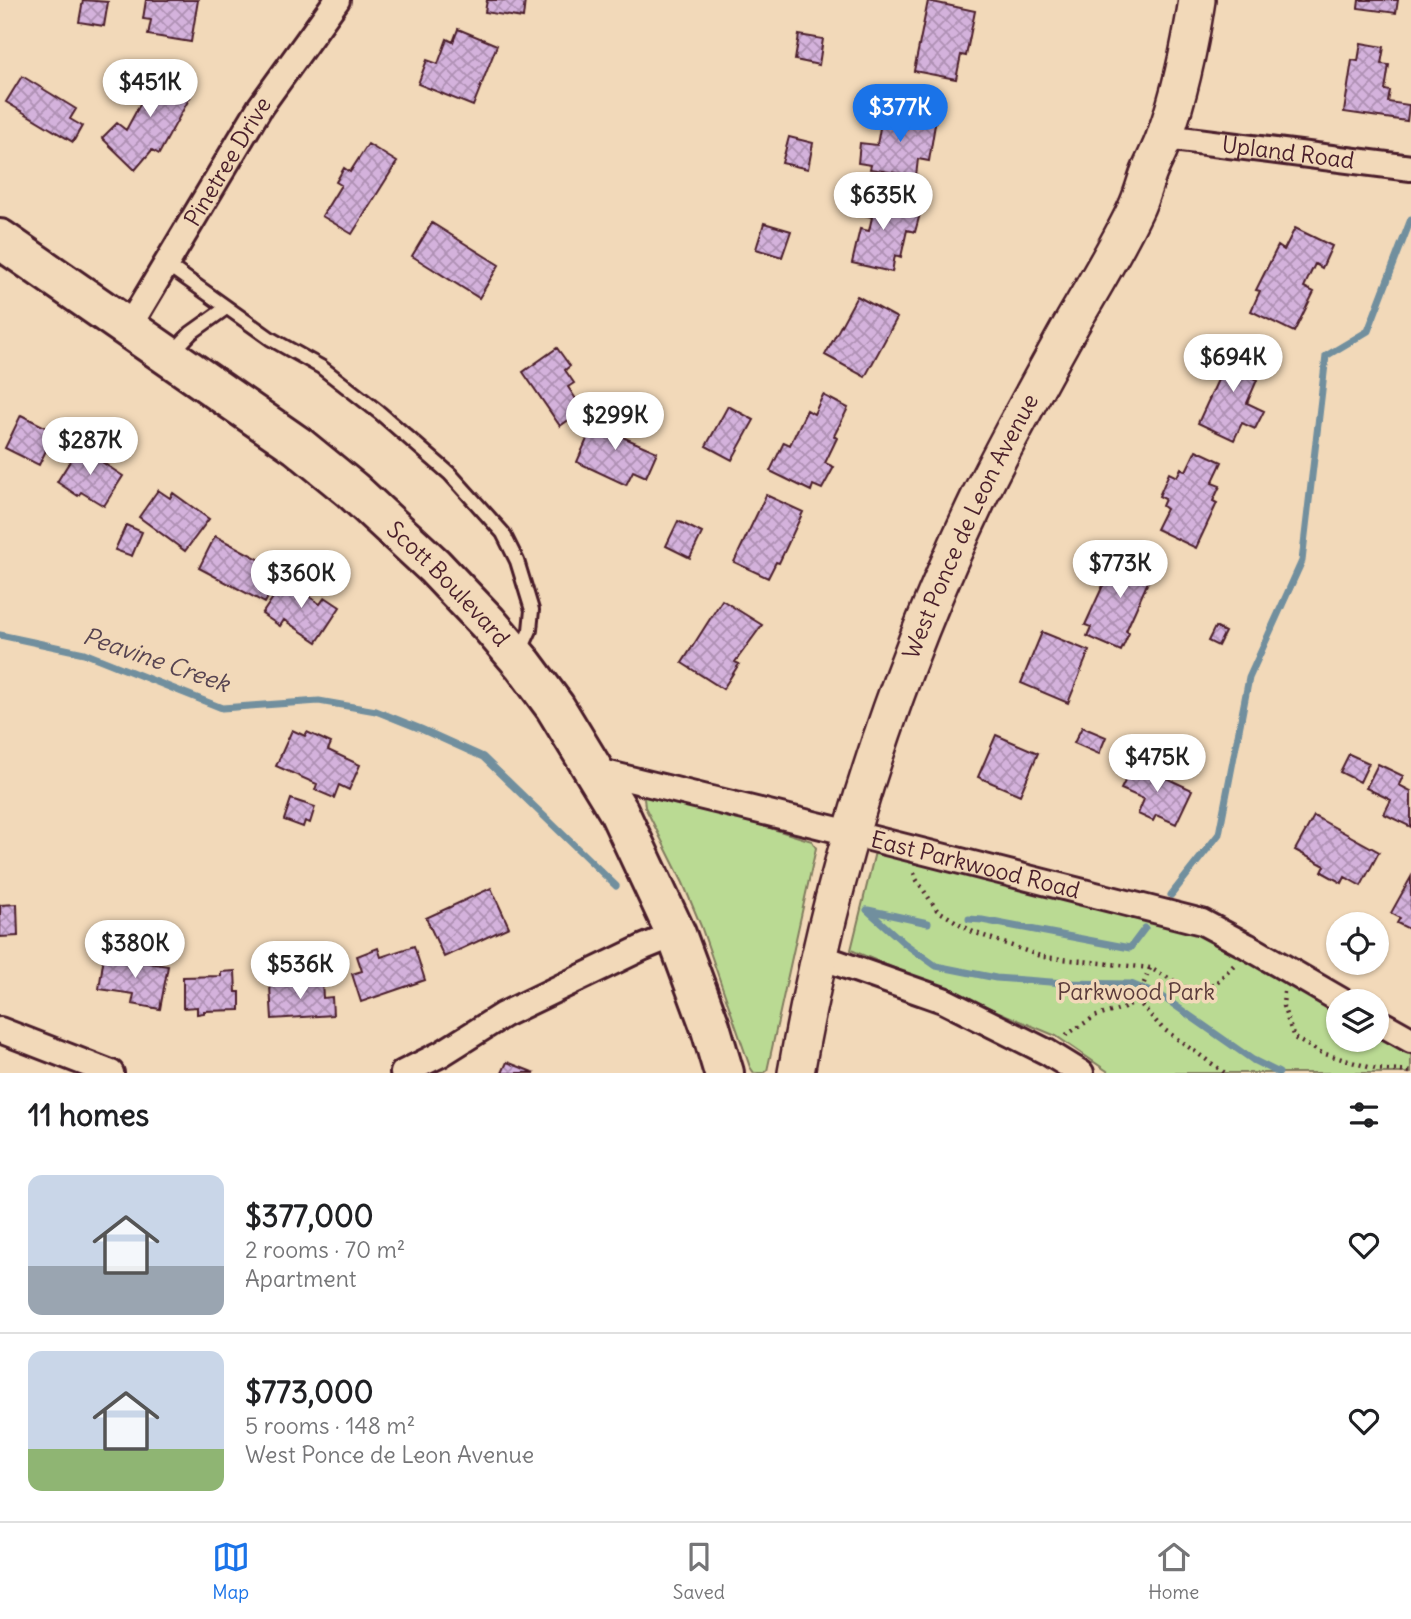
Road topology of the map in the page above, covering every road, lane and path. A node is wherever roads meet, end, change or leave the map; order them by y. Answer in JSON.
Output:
{"nodes":[{"id":1,"x":337,"y":0,"type":"edge"},
{"id":2,"x":1197,"y":0,"type":"edge"},
{"id":3,"x":1165,"y":137,"type":"junction"},
{"id":4,"x":1411,"y":168,"type":"edge"},
{"id":5,"x":0,"y":239,"type":"edge"},
{"id":6,"x":166,"y":264,"type":"junction"},
{"id":7,"x":226,"y":308,"type":"junction"},
{"id":8,"x":128,"y":328,"type":"junction"},
{"id":9,"x":169,"y":357,"type":"junction"},
{"id":10,"x":517,"y":657,"type":"junction"},
{"id":11,"x":593,"y":770,"type":"junction"},
{"id":12,"x":850,"y":833,"type":"junction"},
{"id":13,"x":903,"y":846,"type":"junction"},
{"id":14,"x":676,"y":934,"type":"junction"},
{"id":15,"x":1247,"y":946,"type":"junction"},
{"id":16,"x":818,"y":956,"type":"junction"},
{"id":17,"x":1150,"y":968,"type":"junction"},
{"id":18,"x":1285,"y":982,"type":"dead end"},
{"id":19,"x":1326,"y":992,"type":"edge"},
{"id":20,"x":1137,"y":1000,"type":"junction"},
{"id":21,"x":1389,"y":1028,"type":"edge"},
{"id":22,"x":0,"y":1030,"type":"edge"},
{"id":23,"x":1411,"y":1040,"type":"edge"},
{"id":24,"x":1047,"y":1052,"type":"junction"},
{"id":25,"x":1411,"y":1072,"type":"edge"},
{"id":26,"x":111,"y":1073,"type":"edge"},
{"id":27,"x":403,"y":1073,"type":"edge"},
{"id":28,"x":724,"y":1073,"type":"edge"},
{"id":29,"x":796,"y":1073,"type":"edge"},
{"id":30,"x":1080,"y":1073,"type":"edge"},
{"id":31,"x":1225,"y":1073,"type":"edge"}],
"edges":[{"from":1,"to":6,"type":"street","name":"Pinetree Drive"},
{"from":2,"to":3,"type":"main road","name":"West Ponce de Leon Avenue"},
{"from":3,"to":4,"type":"street","name":"Upland Road"},
{"from":3,"to":12,"type":"main road","name":"West Ponce de Leon Avenue"},
{"from":5,"to":8,"type":"highway","name":"Scott Boulevard"},
{"from":6,"to":7,"type":"lane"},
{"from":6,"to":8,"type":"street","name":"Pinetree Drive"},
{"from":7,"to":9,"type":"lane"},
{"from":7,"to":10,"type":"lane"},
{"from":8,"to":9,"type":"highway","name":"Scott Boulevard"},
{"from":9,"to":10,"type":"highway","name":"Scott Boulevard"},
{"from":10,"to":11,"type":"highway","name":"Scott Boulevard"},
{"from":11,"to":12,"type":"street","name":"East Parkwood Road"},
{"from":11,"to":14,"type":"highway","name":"Scott Boulevard"},
{"from":12,"to":13,"type":"street","name":"East Parkwood Road"},
{"from":12,"to":16,"type":"main road","name":"West Ponce de Leon Avenue"},
{"from":13,"to":15,"type":"street","name":"East Parkwood Road"},
{"from":13,"to":17,"type":"path"},
{"from":14,"to":27,"type":"street"},
{"from":14,"to":28,"type":"highway","name":"Scott Boulevard"},
{"from":15,"to":17,"type":"path"},
{"from":15,"to":19,"type":"street","name":"East Parkwood Road"},
{"from":16,"to":24,"type":"street"},
{"from":16,"to":29,"type":"main road","name":"West Ponce de Leon Avenue"},
{"from":17,"to":20,"type":"path"},
{"from":18,"to":25,"type":"path"},
{"from":20,"to":24,"type":"path"},
{"from":20,"to":31,"type":"path"},
{"from":21,"to":23,"type":"street"},
{"from":22,"to":26,"type":"street"},
{"from":24,"to":30,"type":"street"}]}
